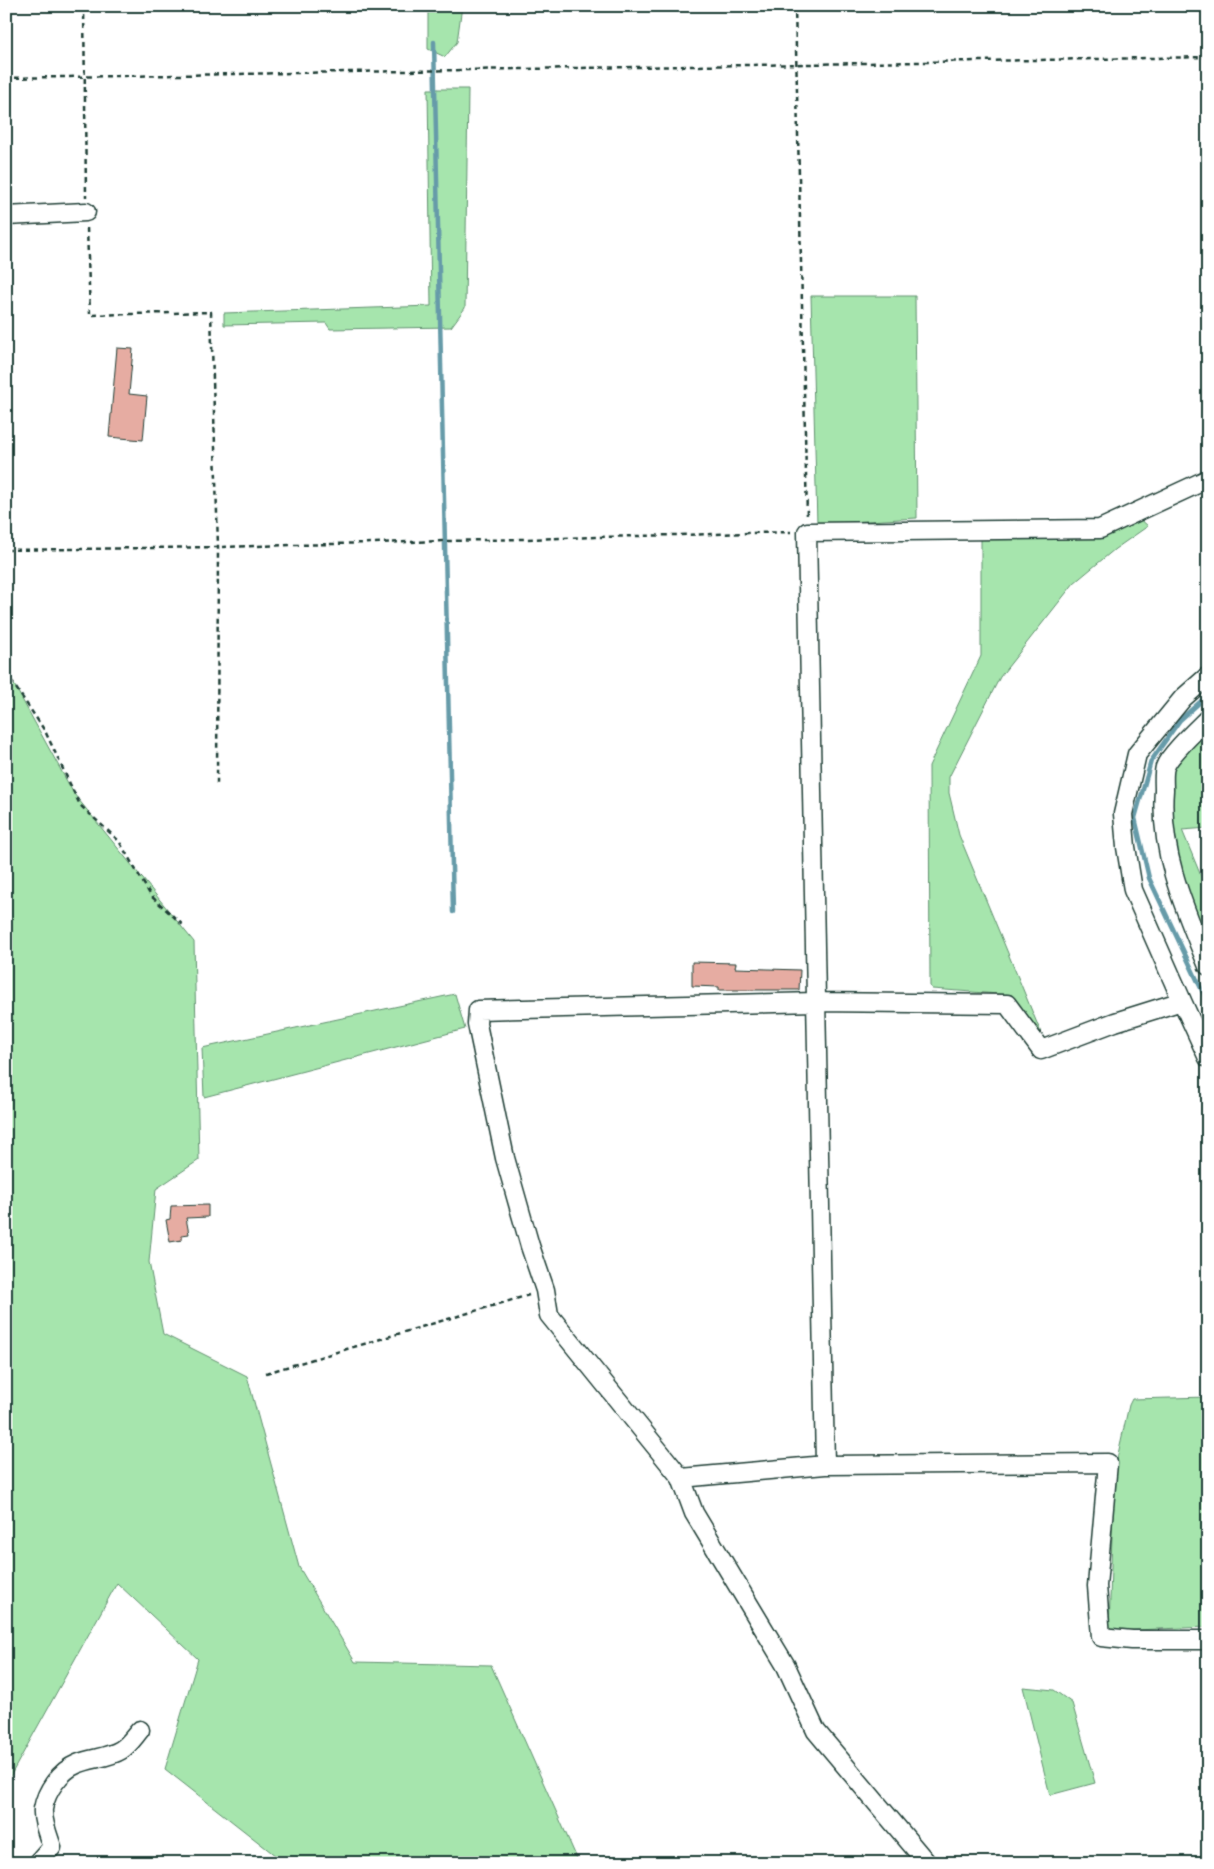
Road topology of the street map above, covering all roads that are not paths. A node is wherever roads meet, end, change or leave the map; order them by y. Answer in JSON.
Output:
{"nodes":[{"id":1,"x":86,"y":212,"type":"road end"},
{"id":2,"x":6,"y":216,"type":"edge"},
{"id":3,"x":1208,"y":479,"type":"edge"},
{"id":4,"x":1208,"y":676,"type":"edge"},
{"id":5,"x":1208,"y":718,"type":"edge"},
{"id":6,"x":1208,"y":966,"type":"edge"},
{"id":7,"x":1182,"y":1001,"type":"junction"},
{"id":8,"x":815,"y":1002,"type":"junction"},
{"id":9,"x":1208,"y":1058,"type":"edge"},
{"id":10,"x":825,"y":1465,"type":"junction"},
{"id":11,"x":682,"y":1478,"type":"junction"},
{"id":12,"x":1208,"y":1640,"type":"edge"},
{"id":13,"x":140,"y":1730,"type":"dead end"},
{"id":14,"x":38,"y":1863,"type":"edge"},
{"id":15,"x":927,"y":1863,"type":"edge"}],
"edges":[{"from":1,"to":2,"type":"street"},
{"from":3,"to":8,"type":"street"},
{"from":4,"to":7,"type":"street"},
{"from":5,"to":6,"type":"street"},
{"from":7,"to":8,"type":"street"},
{"from":7,"to":9,"type":"street"},
{"from":8,"to":10,"type":"street"},
{"from":8,"to":11,"type":"street"},
{"from":10,"to":11,"type":"street"},
{"from":10,"to":12,"type":"street"},
{"from":11,"to":15,"type":"street"},
{"from":13,"to":14,"type":"street"}]}
